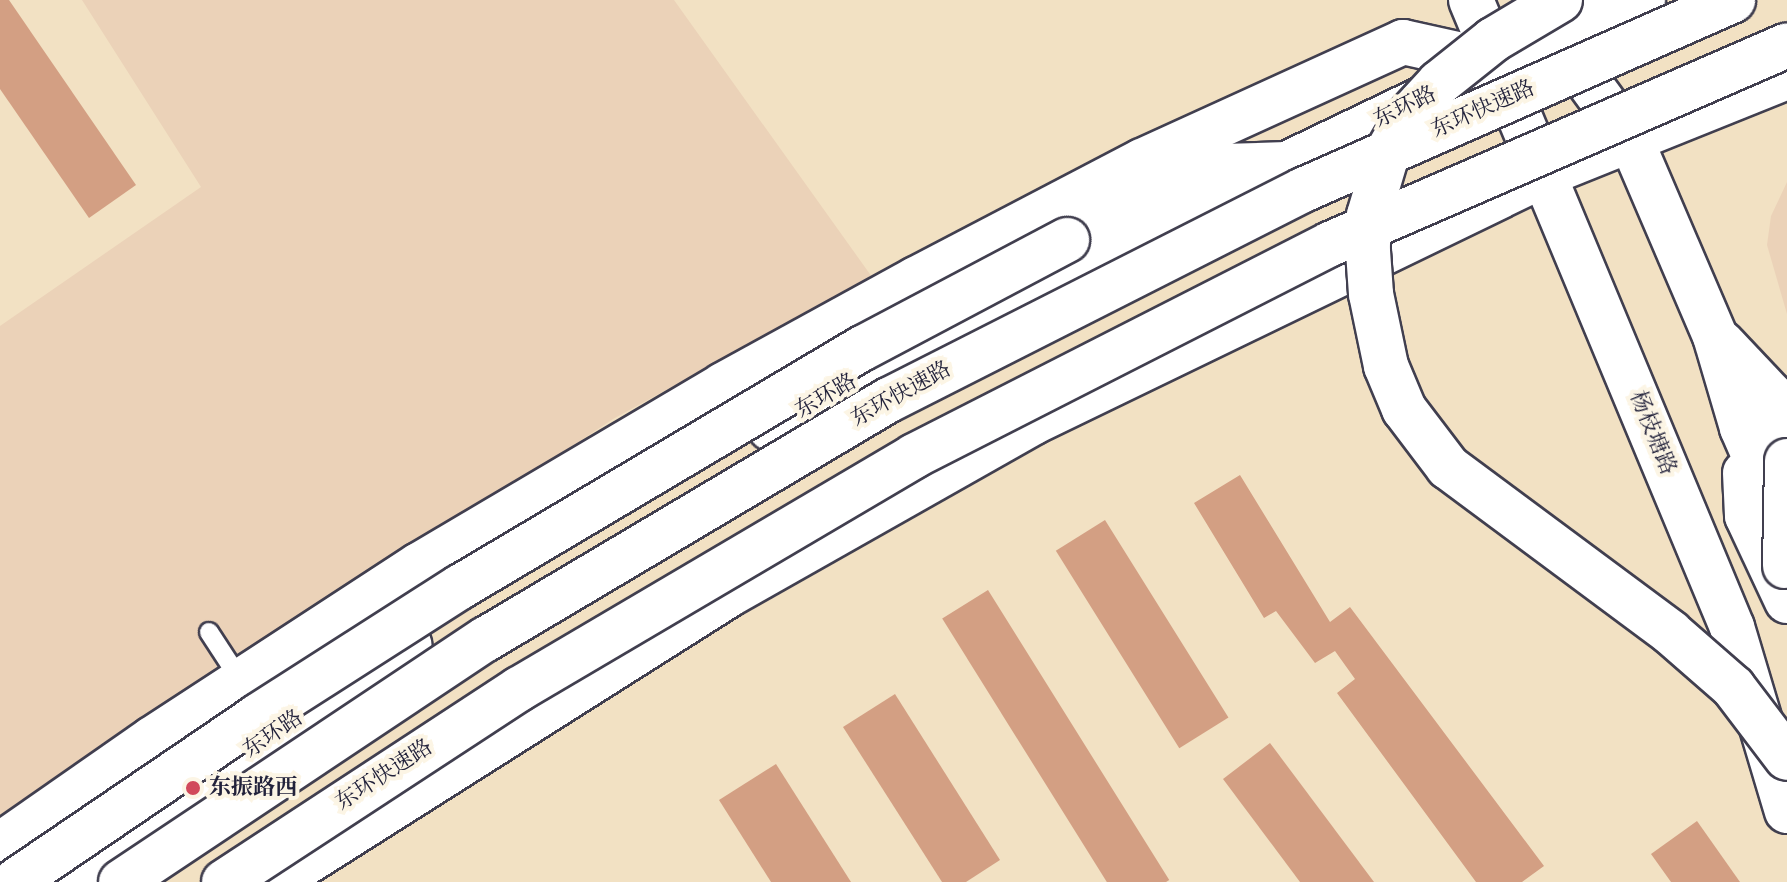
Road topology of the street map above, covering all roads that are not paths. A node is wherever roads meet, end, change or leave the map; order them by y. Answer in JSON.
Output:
{"nodes":[{"id":1,"x":1471,"y":0,"type":"edge"},
{"id":2,"x":1643,"y":0,"type":"edge"},
{"id":3,"x":1733,"y":0,"type":"edge"},
{"id":4,"x":1550,"y":12,"type":"edge"},
{"id":5,"x":1787,"y":45,"type":"edge"},
{"id":6,"x":1498,"y":63,"type":"junction"},
{"id":7,"x":1787,"y":77,"type":"edge"},
{"id":8,"x":1631,"y":140,"type":"junction"},
{"id":9,"x":1287,"y":164,"type":"junction"},
{"id":10,"x":1546,"y":174,"type":"junction"},
{"id":11,"x":1715,"y":336,"type":"junction"},
{"id":12,"x":1742,"y":428,"type":"junction"},
{"id":13,"x":1787,"y":438,"type":"edge"},
{"id":14,"x":1787,"y":461,"type":"edge"},
{"id":15,"x":1787,"y":531,"type":"edge"},
{"id":16,"x":1787,"y":589,"type":"edge"},
{"id":17,"x":1787,"y":601,"type":"edge"},
{"id":18,"x":209,"y":632,"type":"dead end"},
{"id":19,"x":241,"y":681,"type":"junction"},
{"id":20,"x":261,"y":742,"type":"junction"},
{"id":21,"x":1787,"y":758,"type":"edge"},
{"id":22,"x":1787,"y":811,"type":"edge"},
{"id":23,"x":0,"y":845,"type":"edge"},
{"id":24,"x":58,"y":877,"type":"edge"},
{"id":25,"x":14,"y":882,"type":"edge"},
{"id":26,"x":121,"y":882,"type":"edge"},
{"id":27,"x":224,"y":882,"type":"edge"},
{"id":28,"x":275,"y":882,"type":"edge"}],
"edges":[{"from":1,"to":6,"type":"main road","name":"杨枝塘路"},
{"from":2,"to":4,"type":"main road","name":"东环路"},
{"from":3,"to":26,"type":"main road","name":"东环快速路","bridge":true},
{"from":4,"to":6,"type":"main road","name":"东环路"},
{"from":4,"to":8,"type":"main road"},
{"from":4,"to":21,"type":"main road","bridge":true},
{"from":5,"to":27,"type":"main road","name":"东环快速路","bridge":true},
{"from":6,"to":9,"type":"main road","name":"东环路"},
{"from":6,"to":10,"type":"main road","name":"杨枝塘路"},
{"from":6,"to":19,"type":"main road"},
{"from":7,"to":8,"type":"main road"},
{"from":8,"to":10,"type":"main road"},
{"from":8,"to":11,"type":"main road"},
{"from":9,"to":20,"type":"main road","name":"东环路"},
{"from":9,"to":25,"type":"main road","bridge":true},
{"from":10,"to":22,"type":"main road","name":"杨枝塘路"},
{"from":10,"to":28,"type":"main road"},
{"from":11,"to":12,"type":"main road"},
{"from":11,"to":13,"type":"main road"},
{"from":12,"to":15,"type":"main road"},
{"from":12,"to":17,"type":"main road"},
{"from":14,"to":16,"type":"main road","bridge":true},
{"from":18,"to":19,"type":"lane"},
{"from":19,"to":20,"type":"main road"},
{"from":19,"to":23,"type":"main road"},
{"from":20,"to":24,"type":"main road","name":"东环路"}]}
